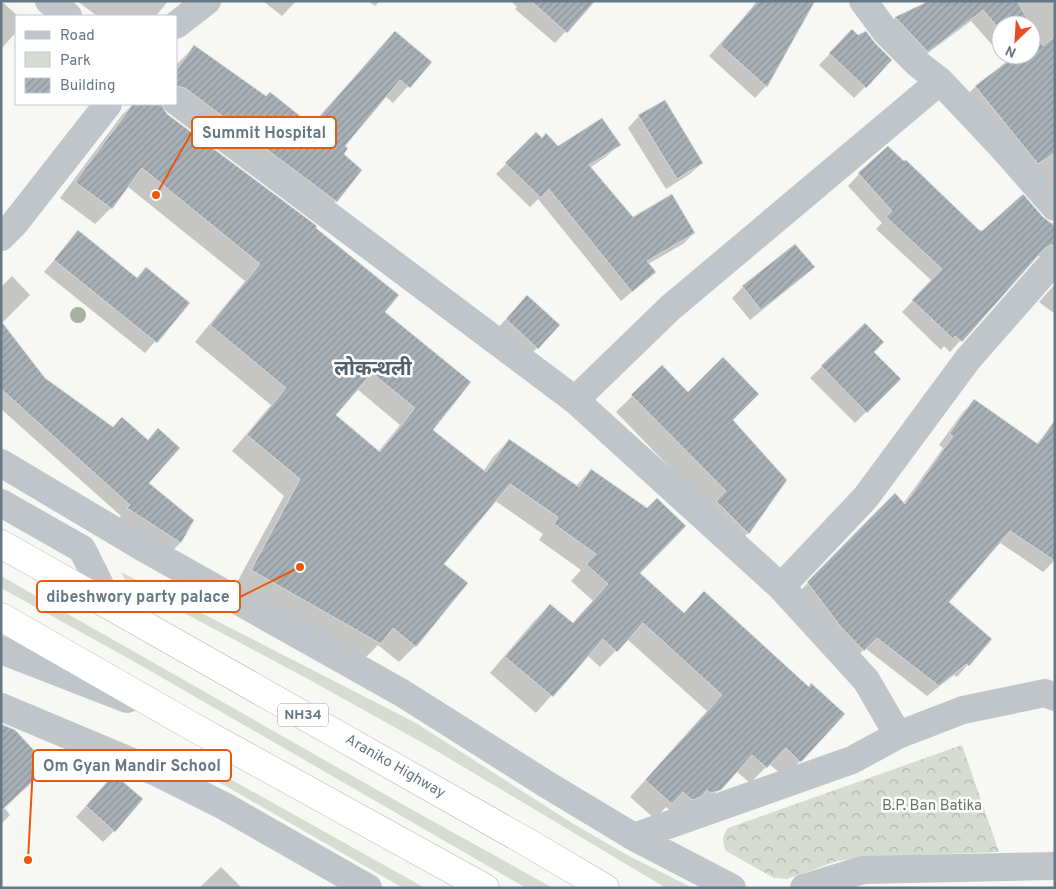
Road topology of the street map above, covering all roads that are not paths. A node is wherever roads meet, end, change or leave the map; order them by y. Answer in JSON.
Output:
{"nodes":[{"id":1,"x":49,"y":1,"type":"edge"},
{"id":2,"x":207,"y":1,"type":"edge"},
{"id":3,"x":863,"y":1,"type":"edge"},
{"id":4,"x":67,"y":15,"type":"edge"},
{"id":5,"x":178,"y":23,"type":"edge"},
{"id":6,"x":940,"y":82,"type":"junction"},
{"id":7,"x":178,"y":102,"type":"edge"},
{"id":8,"x":107,"y":105,"type":"edge"},
{"id":9,"x":1055,"y":207,"type":"edge"},
{"id":10,"x":1,"y":236,"type":"edge"},
{"id":11,"x":1055,"y":260,"type":"edge"},
{"id":12,"x":575,"y":400,"type":"junction"},
{"id":13,"x":1,"y":463,"type":"edge"},
{"id":14,"x":1,"y":503,"type":"edge"},
{"id":15,"x":1,"y":544,"type":"edge"},
{"id":16,"x":781,"y":587,"type":"junction"},
{"id":17,"x":110,"y":605,"type":"junction"},
{"id":18,"x":1,"y":617,"type":"edge"},
{"id":19,"x":1,"y":650,"type":"edge"},
{"id":20,"x":1055,"y":697,"type":"edge"},
{"id":21,"x":1,"y":707,"type":"edge"},
{"id":22,"x":195,"y":728,"type":"junction"},
{"id":23,"x":898,"y":735,"type":"junction"},
{"id":24,"x":634,"y":837,"type":"junction"},
{"id":25,"x":1055,"y":866,"type":"edge"},
{"id":26,"x":368,"y":888,"type":"edge"},
{"id":27,"x":485,"y":888,"type":"edge"},
{"id":28,"x":605,"y":888,"type":"edge"},
{"id":29,"x":732,"y":888,"type":"edge"},
{"id":30,"x":804,"y":888,"type":"edge"}],
"edges":[{"from":1,"to":4,"type":"street"},
{"from":2,"to":5,"type":"street"},
{"from":3,"to":6,"type":"street"},
{"from":6,"to":9,"type":"street"},
{"from":6,"to":12,"type":"street"},
{"from":7,"to":12,"type":"street"},
{"from":8,"to":10,"type":"street"},
{"from":11,"to":16,"type":"street"},
{"from":12,"to":16,"type":"street"},
{"from":13,"to":24,"type":"street"},
{"from":14,"to":17,"type":"street"},
{"from":15,"to":17,"type":"highway","name":"Araniko Highway","number":"NH34"},
{"from":16,"to":23,"type":"street"},
{"from":17,"to":28,"type":"highway","name":"Araniko Highway","number":"NH34"},
{"from":18,"to":22,"type":"highway"},
{"from":19,"to":22,"type":"street"},
{"from":20,"to":23,"type":"street"},
{"from":21,"to":26,"type":"street"},
{"from":22,"to":27,"type":"highway"},
{"from":23,"to":24,"type":"street"},
{"from":24,"to":29,"type":"street"},
{"from":25,"to":30,"type":"street"}]}
